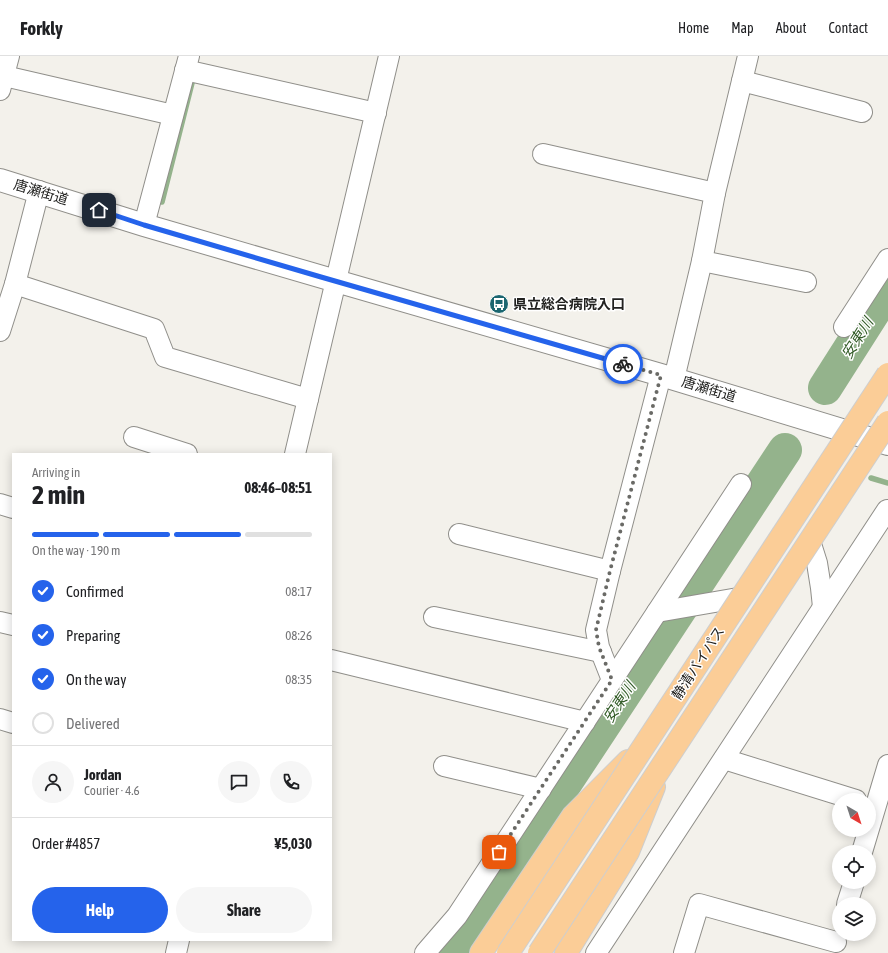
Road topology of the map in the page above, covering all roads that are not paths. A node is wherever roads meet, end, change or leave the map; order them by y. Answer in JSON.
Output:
{"nodes":[{"id":1,"x":9,"y":56,"type":"edge"},
{"id":2,"x":389,"y":56,"type":"edge"},
{"id":3,"x":748,"y":56,"type":"edge"},
{"id":4,"x":187,"y":63,"type":"edge"},
{"id":5,"x":1,"y":80,"type":"edge"},
{"id":6,"x":742,"y":81,"type":"junction"},
{"id":7,"x":862,"y":112,"type":"dead end"},
{"id":8,"x":376,"y":113,"type":"junction"},
{"id":9,"x":173,"y":115,"type":"junction"},
{"id":10,"x":543,"y":154,"type":"dead end"},
{"id":11,"x":0,"y":180,"type":"edge"},
{"id":12,"x":39,"y":191,"type":"junction"},
{"id":13,"x":715,"y":193,"type":"junction"},
{"id":14,"x":144,"y":225,"type":"junction"},
{"id":15,"x":888,"y":259,"type":"edge"},
{"id":16,"x":702,"y":261,"type":"junction"},
{"id":17,"x":336,"y":281,"type":"junction"},
{"id":18,"x":806,"y":282,"type":"dead end"},
{"id":19,"x":15,"y":284,"type":"junction"},
{"id":20,"x":844,"y":327,"type":"dead end"},
{"id":21,"x":0,"y":332,"type":"edge"},
{"id":22,"x":888,"y":369,"type":"edge"},
{"id":23,"x":888,"y":374,"type":"edge"},
{"id":24,"x":668,"y":377,"type":"junction"},
{"id":25,"x":308,"y":399,"type":"junction"},
{"id":26,"x":847,"y":432,"type":"junction"},
{"id":27,"x":885,"y":433,"type":"edge"},
{"id":28,"x":134,"y":437,"type":"dead end"},
{"id":29,"x":184,"y":453,"type":"edge"},
{"id":30,"x":295,"y":453,"type":"edge"},
{"id":31,"x":741,"y":484,"type":"dead end"},
{"id":32,"x":0,"y":504,"type":"edge"},
{"id":33,"x":12,"y":508,"type":"edge"},
{"id":34,"x":887,"y":510,"type":"dead end"},
{"id":35,"x":458,"y":534,"type":"dead end"},
{"id":36,"x":814,"y":553,"type":"junction"},
{"id":37,"x":849,"y":566,"type":"junction"},
{"id":38,"x":610,"y":571,"type":"junction"},
{"id":39,"x":738,"y":598,"type":"junction"},
{"id":40,"x":823,"y":607,"type":"junction"},
{"id":41,"x":657,"y":612,"type":"junction"},
{"id":42,"x":434,"y":617,"type":"dead end"},
{"id":43,"x":0,"y":622,"type":"edge"},
{"id":44,"x":12,"y":625,"type":"edge"},
{"id":45,"x":601,"y":652,"type":"junction"},
{"id":46,"x":332,"y":660,"type":"edge"},
{"id":47,"x":612,"y":680,"type":"junction"},
{"id":48,"x":0,"y":719,"type":"edge"},
{"id":49,"x":585,"y":722,"type":"junction"},
{"id":50,"x":12,"y":723,"type":"edge"},
{"id":51,"x":631,"y":758,"type":"junction"},
{"id":52,"x":724,"y":758,"type":"junction"},
{"id":53,"x":888,"y":765,"type":"edge"},
{"id":54,"x":444,"y":766,"type":"dead end"},
{"id":55,"x":656,"y":782,"type":"junction"},
{"id":56,"x":541,"y":788,"type":"junction"},
{"id":57,"x":834,"y":793,"type":"edge"},
{"id":58,"x":878,"y":807,"type":"edge"},
{"id":59,"x":864,"y":845,"type":"edge"},
{"id":60,"x":180,"y":941,"type":"edge"},
{"id":61,"x":836,"y":942,"type":"edge"},
{"id":62,"x":566,"y":952,"type":"edge"},
{"id":63,"x":176,"y":953,"type":"edge"},
{"id":64,"x":425,"y":953,"type":"edge"},
{"id":65,"x":481,"y":953,"type":"edge"},
{"id":66,"x":502,"y":953,"type":"edge"},
{"id":67,"x":508,"y":953,"type":"edge"},
{"id":68,"x":539,"y":953,"type":"edge"},
{"id":69,"x":543,"y":953,"type":"edge"},
{"id":70,"x":596,"y":953,"type":"edge"},
{"id":71,"x":684,"y":953,"type":"edge"}],
"edges":[{"from":1,"to":5,"type":"street"},
{"from":2,"to":8,"type":"street"},
{"from":3,"to":6,"type":"street"},
{"from":4,"to":8,"type":"street"},
{"from":4,"to":9,"type":"street"},
{"from":5,"to":9,"type":"street"},
{"from":6,"to":7,"type":"street"},
{"from":6,"to":13,"type":"street"},
{"from":8,"to":17,"type":"street"},
{"from":9,"to":14,"type":"street"},
{"from":10,"to":13,"type":"street"},
{"from":11,"to":12,"type":"street","name":"唐瀬街道"},
{"from":12,"to":14,"type":"street","name":"唐瀬街道"},
{"from":12,"to":19,"type":"street"},
{"from":13,"to":16,"type":"street"},
{"from":14,"to":17,"type":"street","name":"唐瀬街道"},
{"from":15,"to":20,"type":"street"},
{"from":16,"to":18,"type":"street"},
{"from":16,"to":24,"type":"street"},
{"from":17,"to":24,"type":"street","name":"唐瀬街道"},
{"from":17,"to":25,"type":"street"},
{"from":19,"to":21,"type":"street"},
{"from":19,"to":25,"type":"street"},
{"from":22,"to":26,"type":"highway"},
{"from":23,"to":67,"type":"highway","name":"静清バイパス","bridge":true},
{"from":24,"to":26,"type":"street","name":"唐瀬街道"},
{"from":24,"to":38,"type":"street"},
{"from":25,"to":30,"type":"street"},
{"from":26,"to":27,"type":"street","name":"唐瀬街道"},
{"from":26,"to":39,"type":"highway"},
{"from":27,"to":36,"type":"highway"},
{"from":27,"to":68,"type":"highway","name":"静清バイパス","bridge":true},
{"from":28,"to":29,"type":"street"},
{"from":31,"to":41,"type":"street"},
{"from":32,"to":33,"type":"street"},
{"from":34,"to":37,"type":"street"},
{"from":35,"to":38,"type":"street"},
{"from":36,"to":37,"type":"street"},
{"from":36,"to":40,"type":"street"},
{"from":36,"to":55,"type":"highway"},
{"from":37,"to":40,"type":"street"},
{"from":38,"to":45,"type":"street"},
{"from":39,"to":41,"type":"street"},
{"from":39,"to":51,"type":"highway"},
{"from":40,"to":52,"type":"street"},
{"from":41,"to":47,"type":"street"},
{"from":42,"to":45,"type":"street"},
{"from":43,"to":44,"type":"street"},
{"from":45,"to":47,"type":"street"},
{"from":46,"to":49,"type":"street"},
{"from":47,"to":49,"type":"street"},
{"from":48,"to":50,"type":"street"},
{"from":49,"to":56,"type":"street"},
{"from":51,"to":65,"type":"highway"},
{"from":51,"to":66,"type":"highway"},
{"from":52,"to":57,"type":"street"},
{"from":52,"to":70,"type":"street"},
{"from":53,"to":58,"type":"street"},
{"from":54,"to":56,"type":"street"},
{"from":55,"to":62,"type":"highway"},
{"from":55,"to":69,"type":"highway"},
{"from":56,"to":64,"type":"street"},
{"from":58,"to":59,"type":"street"},
{"from":60,"to":63,"type":"street"},
{"from":61,"to":71,"type":"street"}]}
